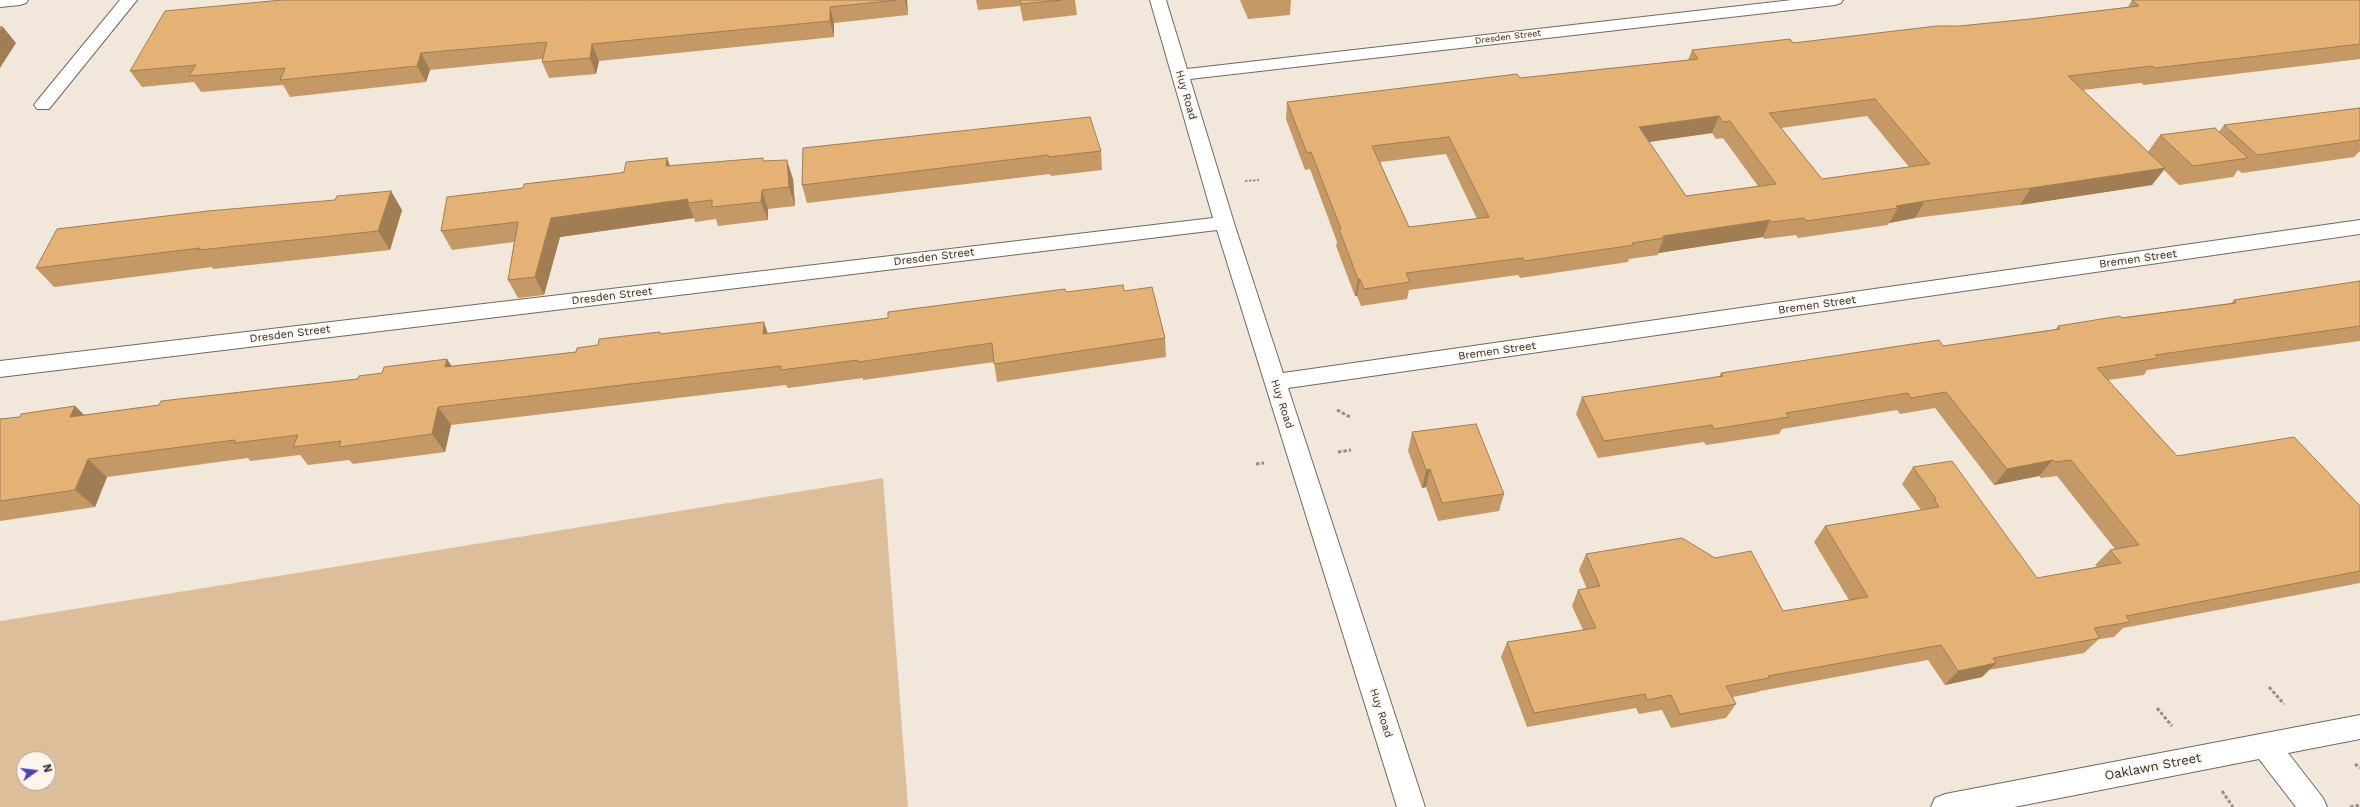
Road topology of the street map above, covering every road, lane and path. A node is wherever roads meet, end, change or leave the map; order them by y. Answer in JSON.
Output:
{"nodes":[{"id":1,"x":20,"y":0,"type":"edge"},
{"id":2,"x":129,"y":0,"type":"edge"},
{"id":3,"x":1158,"y":0,"type":"edge"},
{"id":4,"x":1835,"y":0,"type":"edge"},
{"id":5,"x":0,"y":2,"type":"edge"},
{"id":6,"x":1181,"y":75,"type":"junction"},
{"id":7,"x":43,"y":105,"type":"dead end"},
{"id":8,"x":1259,"y":180,"type":"dead end"},
{"id":9,"x":1242,"y":182,"type":"dead end"},
{"id":10,"x":1224,"y":223,"type":"junction"},
{"id":11,"x":2360,"y":227,"type":"edge"},
{"id":12,"x":0,"y":369,"type":"edge"},
{"id":13,"x":1274,"y":382,"type":"junction"},
{"id":14,"x":1337,"y":410,"type":"dead end"},
{"id":15,"x":1350,"y":417,"type":"dead end"},
{"id":16,"x":1352,"y":450,"type":"dead end"},
{"id":17,"x":1338,"y":452,"type":"dead end"},
{"id":18,"x":2269,"y":687,"type":"dead end"},
{"id":19,"x":2284,"y":705,"type":"dead end"},
{"id":20,"x":2157,"y":708,"type":"dead end"},
{"id":21,"x":2172,"y":726,"type":"dead end"},
{"id":22,"x":2360,"y":727,"type":"edge"},
{"id":23,"x":2265,"y":746,"type":"junction"},
{"id":24,"x":2355,"y":764,"type":"dead end"},
{"id":25,"x":2360,"y":768,"type":"edge"},
{"id":26,"x":2219,"y":788,"type":"dead end"},
{"id":27,"x":2360,"y":805,"type":"edge"},
{"id":28,"x":1411,"y":807,"type":"edge"},
{"id":29,"x":1945,"y":807,"type":"edge"},
{"id":30,"x":2233,"y":807,"type":"edge"},
{"id":31,"x":2313,"y":807,"type":"edge"},
{"id":32,"x":2350,"y":807,"type":"edge"}],
"edges":[{"from":1,"to":5,"type":"street"},
{"from":2,"to":7,"type":"street"},
{"from":3,"to":6,"type":"street","name":"Huy Road"},
{"from":4,"to":6,"type":"street","name":"Dresden Street"},
{"from":6,"to":10,"type":"street","name":"Huy Road"},
{"from":8,"to":9,"type":"path"},
{"from":10,"to":12,"type":"street","name":"Dresden Street"},
{"from":10,"to":13,"type":"street","name":"Huy Road"},
{"from":11,"to":13,"type":"street","name":"Bremen Street"},
{"from":13,"to":28,"type":"street","name":"Huy Road"},
{"from":14,"to":15,"type":"path"},
{"from":16,"to":17,"type":"path"},
{"from":18,"to":19,"type":"path"},
{"from":20,"to":21,"type":"path"},
{"from":22,"to":23,"type":"street","name":"Oaklawn Street"},
{"from":23,"to":29,"type":"street","name":"Oaklawn Street"},
{"from":23,"to":31,"type":"street"},
{"from":24,"to":25,"type":"path"},
{"from":26,"to":30,"type":"path"},
{"from":27,"to":32,"type":"path"}]}
